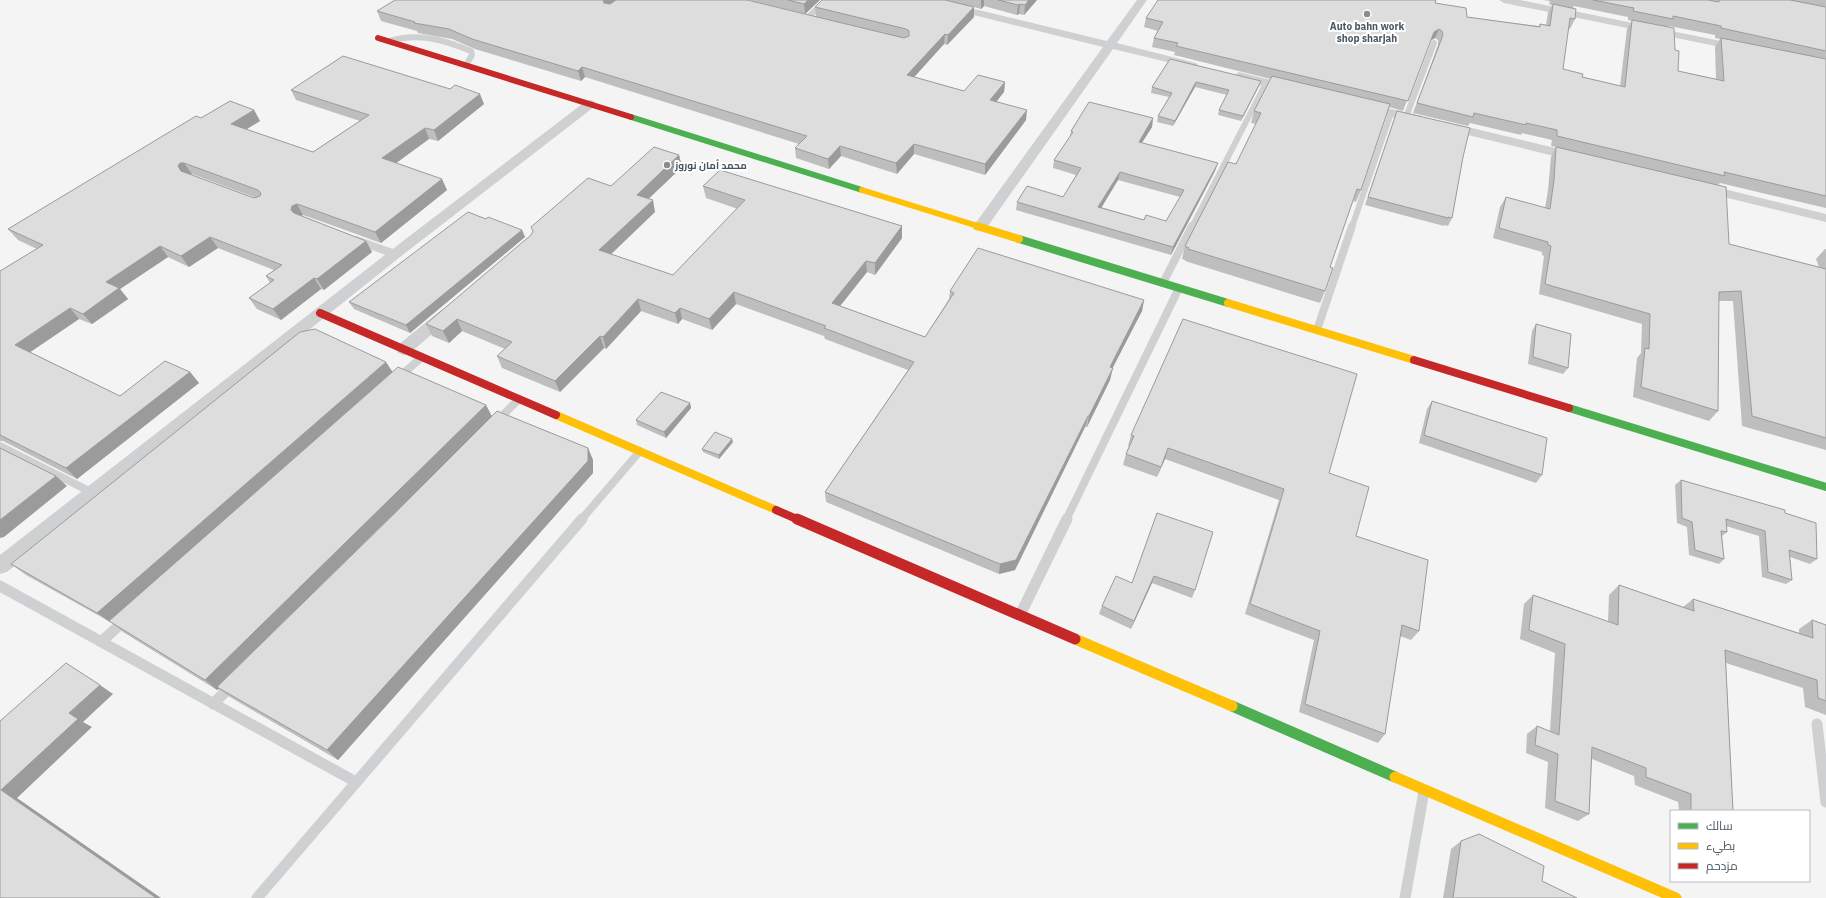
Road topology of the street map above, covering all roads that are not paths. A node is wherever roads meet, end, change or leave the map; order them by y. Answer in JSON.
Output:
{"nodes":[{"id":1,"x":827,"y":0,"type":"edge"},
{"id":2,"x":924,"y":0,"type":"edge"},
{"id":3,"x":1142,"y":0,"type":"edge"},
{"id":4,"x":1504,"y":0,"type":"edge"},
{"id":5,"x":798,"y":17,"type":"edge"},
{"id":6,"x":806,"y":19,"type":"junction"},
{"id":7,"x":814,"y":21,"type":"edge"},
{"id":8,"x":378,"y":38,"type":"dead end"},
{"id":9,"x":388,"y":41,"type":"junction"},
{"id":10,"x":1434,"y":43,"type":"edge"},
{"id":11,"x":1110,"y":45,"type":"junction"},
{"id":12,"x":1749,"y":50,"type":"edge"},
{"id":13,"x":466,"y":64,"type":"junction"},
{"id":14,"x":1207,"y":68,"type":"edge"},
{"id":15,"x":1229,"y":74,"type":"edge"},
{"id":16,"x":1266,"y":83,"type":"junction"},
{"id":17,"x":1303,"y":92,"type":"edge"},
{"id":18,"x":590,"y":104,"type":"junction"},
{"id":19,"x":1354,"y":104,"type":"edge"},
{"id":20,"x":1391,"y":113,"type":"junction"},
{"id":21,"x":1406,"y":117,"type":"junction"},
{"id":22,"x":1585,"y":160,"type":"edge"},
{"id":23,"x":1694,"y":186,"type":"edge"},
{"id":24,"x":1826,"y":218,"type":"edge"},
{"id":25,"x":980,"y":227,"type":"junction"},
{"id":26,"x":345,"y":236,"type":"edge"},
{"id":27,"x":395,"y":254,"type":"junction"},
{"id":28,"x":1163,"y":283,"type":"junction"},
{"id":29,"x":1179,"y":288,"type":"junction"},
{"id":30,"x":458,"y":303,"type":"edge"},
{"id":31,"x":320,"y":313,"type":"junction"},
{"id":32,"x":1317,"y":330,"type":"junction"},
{"id":33,"x":404,"y":349,"type":"junction"},
{"id":34,"x":422,"y":357,"type":"junction"},
{"id":35,"x":392,"y":384,"type":"edge"},
{"id":36,"x":519,"y":399,"type":"junction"},
{"id":37,"x":491,"y":427,"type":"edge"},
{"id":38,"x":0,"y":446,"type":"edge"},
{"id":39,"x":640,"y":451,"type":"junction"},
{"id":40,"x":1826,"y":487,"type":"edge"},
{"id":41,"x":93,"y":493,"type":"junction"},
{"id":42,"x":0,"y":566,"type":"edge"},
{"id":43,"x":0,"y":586,"type":"edge"},
{"id":44,"x":1020,"y":615,"type":"junction"},
{"id":45,"x":131,"y":616,"type":"edge"},
{"id":46,"x":101,"y":642,"type":"junction"},
{"id":47,"x":242,"y":675,"type":"edge"},
{"id":48,"x":213,"y":704,"type":"junction"},
{"id":49,"x":1817,"y":724,"type":"dead end"},
{"id":50,"x":356,"y":782,"type":"junction"},
{"id":51,"x":1424,"y":789,"type":"junction"},
{"id":52,"x":1826,"y":802,"type":"edge"},
{"id":53,"x":257,"y":898,"type":"edge"},
{"id":54,"x":1405,"y":898,"type":"edge"},
{"id":55,"x":1676,"y":898,"type":"edge"}],
"edges":[{"from":1,"to":6,"type":"lane"},
{"from":2,"to":11,"type":"street"},
{"from":3,"to":11,"type":"street"},
{"from":4,"to":12,"type":"street"},
{"from":5,"to":6,"type":"lane"},
{"from":6,"to":7,"type":"lane"},
{"from":8,"to":9,"type":"street"},
{"from":9,"to":13,"type":"street"},
{"from":9,"to":13,"type":"lane"},
{"from":10,"to":21,"type":"lane"},
{"from":11,"to":14,"type":"street"},
{"from":11,"to":25,"type":"street"},
{"from":13,"to":18,"type":"street"},
{"from":15,"to":16,"type":"street"},
{"from":16,"to":17,"type":"street"},
{"from":16,"to":28,"type":"lane"},
{"from":18,"to":25,"type":"street"},
{"from":18,"to":27,"type":"street"},
{"from":19,"to":20,"type":"street"},
{"from":20,"to":21,"type":"street"},
{"from":20,"to":32,"type":"lane"},
{"from":21,"to":22,"type":"street"},
{"from":23,"to":24,"type":"street"},
{"from":25,"to":28,"type":"street"},
{"from":26,"to":27,"type":"lane"},
{"from":27,"to":31,"type":"street"},
{"from":28,"to":29,"type":"street"},
{"from":29,"to":32,"type":"street"},
{"from":29,"to":44,"type":"lane"},
{"from":30,"to":33,"type":"street"},
{"from":31,"to":33,"type":"street"},
{"from":31,"to":41,"type":"street"},
{"from":32,"to":40,"type":"street"},
{"from":33,"to":34,"type":"street"},
{"from":34,"to":35,"type":"lane"},
{"from":34,"to":36,"type":"street"},
{"from":36,"to":37,"type":"lane"},
{"from":36,"to":39,"type":"street"},
{"from":38,"to":41,"type":"lane"},
{"from":39,"to":44,"type":"street"},
{"from":39,"to":50,"type":"lane"},
{"from":41,"to":42,"type":"street"},
{"from":43,"to":46,"type":"lane"},
{"from":44,"to":51,"type":"street"},
{"from":45,"to":46,"type":"lane"},
{"from":46,"to":48,"type":"lane"},
{"from":47,"to":48,"type":"lane"},
{"from":48,"to":50,"type":"lane"},
{"from":49,"to":52,"type":"lane"},
{"from":50,"to":53,"type":"lane"},
{"from":51,"to":54,"type":"lane"},
{"from":51,"to":55,"type":"street"}]}
